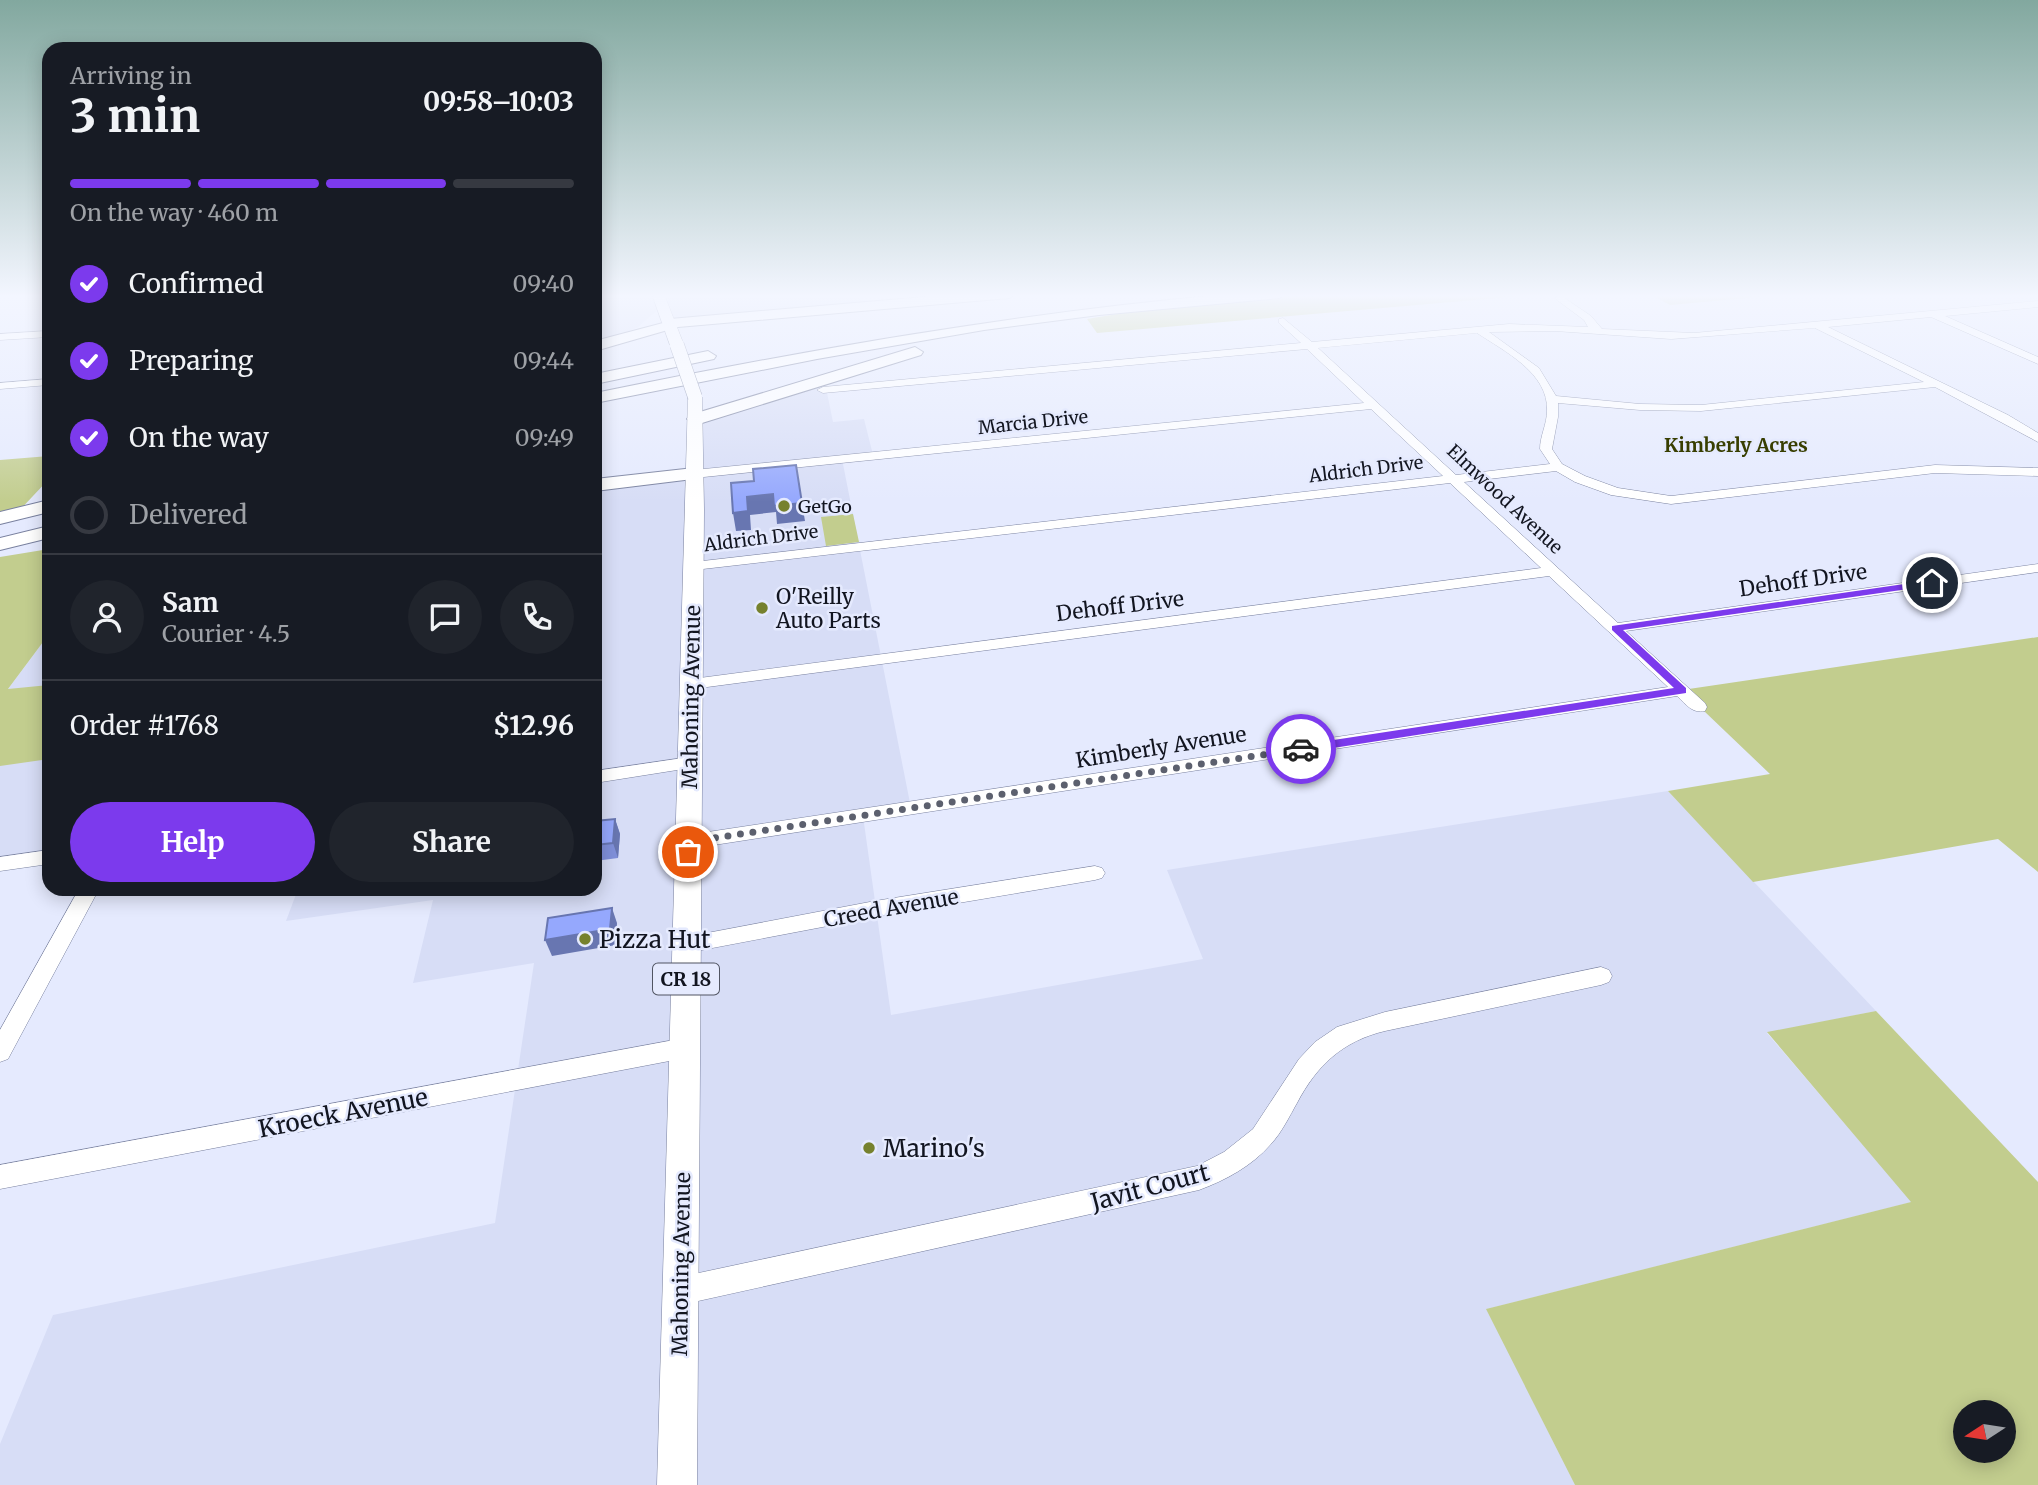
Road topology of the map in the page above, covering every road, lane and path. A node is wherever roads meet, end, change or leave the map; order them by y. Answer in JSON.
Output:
{"nodes":[{"id":1,"x":674,"y":363,"type":"edge"},
{"id":2,"x":683,"y":363,"type":"edge"},
{"id":3,"x":763,"y":363,"type":"edge"},
{"id":4,"x":878,"y":363,"type":"edge"},
{"id":5,"x":1106,"y":363,"type":"edge"},
{"id":6,"x":1331,"y":363,"type":"edge"},
{"id":7,"x":1525,"y":363,"type":"edge"},
{"id":8,"x":1894,"y":363,"type":"edge"},
{"id":9,"x":602,"y":378,"type":"edge"},
{"id":10,"x":42,"y":383,"type":"edge"},
{"id":11,"x":1936,"y":384,"type":"junction"},
{"id":12,"x":0,"y":386,"type":"edge"},
{"id":13,"x":823,"y":390,"type":"dead end"},
{"id":14,"x":602,"y":397,"type":"edge"},
{"id":15,"x":1552,"y":399,"type":"junction"},
{"id":16,"x":1375,"y":405,"type":"junction"},
{"id":17,"x":696,"y":419,"type":"junction"},
{"id":18,"x":2038,"y":438,"type":"edge"},
{"id":19,"x":1558,"y":467,"type":"junction"},
{"id":20,"x":2038,"y":472,"type":"edge"},
{"id":21,"x":694,"y":474,"type":"junction"},
{"id":22,"x":1454,"y":478,"type":"junction"},
{"id":23,"x":602,"y":484,"type":"edge"},
{"id":24,"x":42,"y":508,"type":"edge"},
{"id":25,"x":0,"y":518,"type":"edge"},
{"id":26,"x":42,"y":534,"type":"edge"},
{"id":27,"x":0,"y":544,"type":"edge"},
{"id":28,"x":42,"y":550,"type":"edge"},
{"id":29,"x":0,"y":557,"type":"edge"},
{"id":30,"x":694,"y":566,"type":"junction"},
{"id":31,"x":2038,"y":568,"type":"edge"},
{"id":32,"x":1554,"y":571,"type":"junction"},
{"id":33,"x":1615,"y":628,"type":"junction"},
{"id":34,"x":692,"y":684,"type":"junction"},
{"id":35,"x":1682,"y":690,"type":"junction"},
{"id":36,"x":1699,"y":707,"type":"dead end"},
{"id":37,"x":690,"y":763,"type":"junction"},
{"id":38,"x":602,"y":776,"type":"edge"},
{"id":39,"x":688,"y":842,"type":"junction"},
{"id":40,"x":42,"y":858,"type":"edge"},
{"id":41,"x":0,"y":864,"type":"edge"},
{"id":42,"x":1095,"y":873,"type":"dead end"},
{"id":43,"x":85,"y":896,"type":"edge"},
{"id":44,"x":687,"y":945,"type":"junction"},
{"id":45,"x":1601,"y":976,"type":"dead end"},
{"id":46,"x":685,"y":1048,"type":"junction"},
{"id":47,"x":0,"y":1052,"type":"edge"},
{"id":48,"x":0,"y":1177,"type":"edge"},
{"id":49,"x":680,"y":1291,"type":"junction"},
{"id":50,"x":677,"y":1485,"type":"edge"}],
"edges":[{"from":1,"to":9,"type":"highway"},
{"from":2,"to":17,"type":"main road","name":"Mahoning Avenue","number":"CR 18","bridge":true},
{"from":3,"to":14,"type":"highway"},
{"from":4,"to":17,"type":"highway"},
{"from":5,"to":13,"type":"street"},
{"from":6,"to":16,"type":"street","name":"Elmwood Avenue"},
{"from":7,"to":15,"type":"street"},
{"from":8,"to":11,"type":"street"},
{"from":10,"to":12,"type":"street"},
{"from":11,"to":15,"type":"street"},
{"from":11,"to":18,"type":"street"},
{"from":15,"to":19,"type":"street"},
{"from":16,"to":21,"type":"street","name":"Marcia Drive"},
{"from":16,"to":22,"type":"street","name":"Elmwood Avenue"},
{"from":17,"to":21,"type":"main road","name":"Mahoning Avenue","number":"CR 18"},
{"from":19,"to":20,"type":"street"},
{"from":19,"to":22,"type":"street","name":"Aldrich Drive"},
{"from":21,"to":23,"type":"highway"},
{"from":21,"to":30,"type":"main road","name":"Mahoning Avenue","number":"CR 18"},
{"from":22,"to":30,"type":"street","name":"Aldrich Drive"},
{"from":22,"to":32,"type":"street","name":"Elmwood Avenue"},
{"from":24,"to":25,"type":"highway"},
{"from":26,"to":27,"type":"highway"},
{"from":28,"to":29,"type":"highway"},
{"from":30,"to":34,"type":"main road","name":"Mahoning Avenue","number":"CR 18"},
{"from":31,"to":33,"type":"street","name":"Dehoff Drive"},
{"from":32,"to":33,"type":"street","name":"Elmwood Avenue"},
{"from":32,"to":34,"type":"street","name":"Dehoff Drive"},
{"from":33,"to":35,"type":"street","name":"Elmwood Avenue"},
{"from":34,"to":37,"type":"main road","name":"Mahoning Avenue","number":"CR 18"},
{"from":35,"to":36,"type":"street","name":"Elmwood Avenue"},
{"from":35,"to":39,"type":"street","name":"Kimberly Avenue"},
{"from":37,"to":38,"type":"street"},
{"from":37,"to":39,"type":"main road","name":"Mahoning Avenue","number":"CR 18"},
{"from":39,"to":44,"type":"main road","name":"Mahoning Avenue","number":"CR 18"},
{"from":40,"to":41,"type":"street"},
{"from":42,"to":44,"type":"street","name":"Creed Avenue"},
{"from":43,"to":47,"type":"street"},
{"from":44,"to":46,"type":"main road","name":"Mahoning Avenue","number":"CR 18"},
{"from":45,"to":49,"type":"street","name":"Javit Court"},
{"from":46,"to":48,"type":"street","name":"Kroeck Avenue"},
{"from":46,"to":49,"type":"main road","name":"Mahoning Avenue","number":"CR 18"},
{"from":49,"to":50,"type":"main road","name":"Mahoning Avenue","number":"CR 18"}]}
